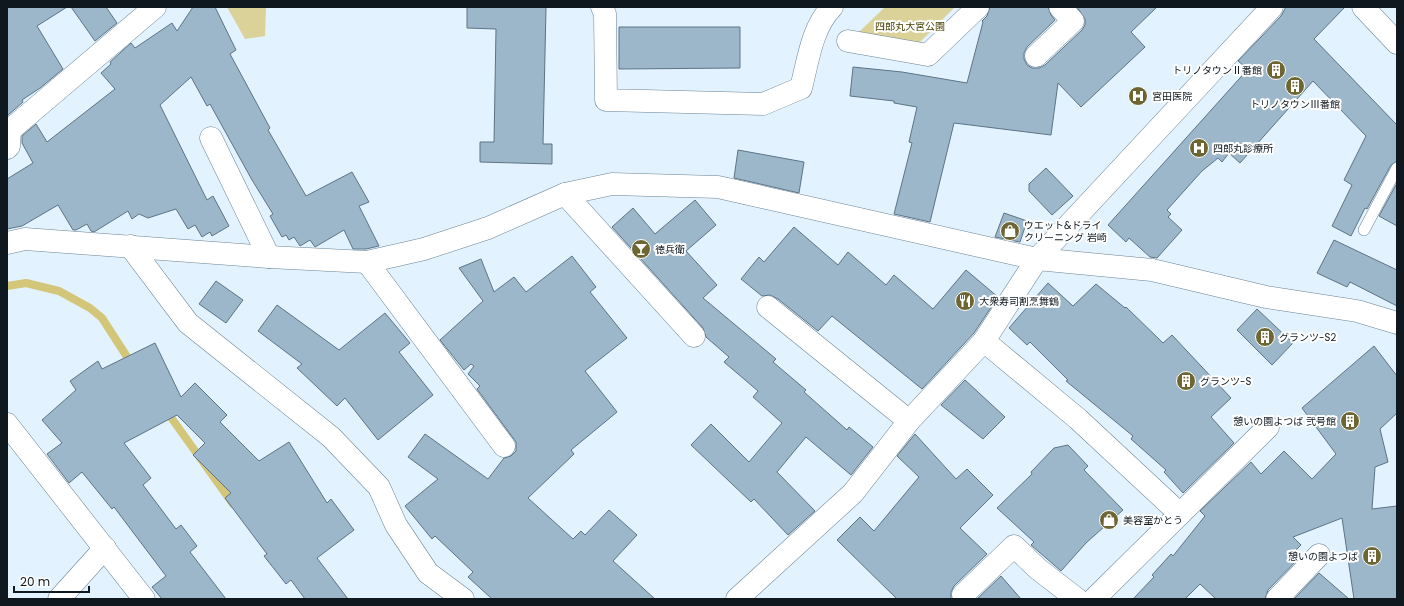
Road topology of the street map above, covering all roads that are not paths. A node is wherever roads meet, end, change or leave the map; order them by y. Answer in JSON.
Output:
{"nodes":[{"id":1,"x":602,"y":7,"type":"edge"},
{"id":2,"x":832,"y":7,"type":"edge"},
{"id":3,"x":978,"y":7,"type":"edge"},
{"id":4,"x":1060,"y":7,"type":"edge"},
{"id":5,"x":1272,"y":7,"type":"edge"},
{"id":6,"x":1363,"y":7,"type":"edge"},
{"id":7,"x":152,"y":8,"type":"edge"},
{"id":8,"x":848,"y":41,"type":"dead end"},
{"id":9,"x":1397,"y":43,"type":"edge"},
{"id":10,"x":1036,"y":56,"type":"dead end"},
{"id":11,"x":211,"y":138,"type":"dead end"},
{"id":12,"x":7,"y":148,"type":"edge"},
{"id":13,"x":1397,"y":168,"type":"edge"},
{"id":14,"x":564,"y":194,"type":"junction"},
{"id":15,"x":1364,"y":230,"type":"dead end"},
{"id":16,"x":7,"y":243,"type":"edge"},
{"id":17,"x":130,"y":246,"type":"junction"},
{"id":18,"x":269,"y":257,"type":"junction"},
{"id":19,"x":1037,"y":259,"type":"junction"},
{"id":20,"x":367,"y":262,"type":"junction"},
{"id":21,"x":768,"y":307,"type":"dead end"},
{"id":22,"x":1397,"y":324,"type":"edge"},
{"id":23,"x":694,"y":336,"type":"dead end"},
{"id":24,"x":984,"y":341,"type":"junction"},
{"id":25,"x":909,"y":421,"type":"junction"},
{"id":26,"x":1268,"y":427,"type":"dead end"},
{"id":27,"x":9,"y":432,"type":"edge"},
{"id":28,"x":504,"y":446,"type":"dead end"},
{"id":29,"x":1180,"y":514,"type":"junction"},
{"id":30,"x":105,"y":548,"type":"junction"},
{"id":31,"x":1319,"y":556,"type":"dead end"},
{"id":32,"x":963,"y":595,"type":"dead end"},
{"id":33,"x":59,"y":599,"type":"edge"},
{"id":34,"x":144,"y":599,"type":"edge"},
{"id":35,"x":462,"y":599,"type":"edge"},
{"id":36,"x":737,"y":599,"type":"edge"},
{"id":37,"x":1077,"y":599,"type":"edge"},
{"id":38,"x":1094,"y":599,"type":"edge"},
{"id":39,"x":1277,"y":599,"type":"edge"}],
"edges":[{"from":1,"to":2,"type":"street"},
{"from":3,"to":8,"type":"street"},
{"from":4,"to":10,"type":"street"},
{"from":5,"to":19,"type":"street"},
{"from":6,"to":9,"type":"street"},
{"from":7,"to":12,"type":"street"},
{"from":11,"to":18,"type":"street"},
{"from":13,"to":15,"type":"lane"},
{"from":14,"to":19,"type":"street"},
{"from":14,"to":20,"type":"street"},
{"from":14,"to":23,"type":"street"},
{"from":16,"to":17,"type":"street"},
{"from":17,"to":18,"type":"street"},
{"from":17,"to":35,"type":"street"},
{"from":18,"to":20,"type":"street"},
{"from":19,"to":22,"type":"street"},
{"from":19,"to":24,"type":"street"},
{"from":20,"to":28,"type":"street"},
{"from":21,"to":25,"type":"street"},
{"from":24,"to":25,"type":"street"},
{"from":24,"to":29,"type":"street"},
{"from":25,"to":36,"type":"street"},
{"from":26,"to":29,"type":"street"},
{"from":27,"to":30,"type":"street"},
{"from":29,"to":38,"type":"street"},
{"from":30,"to":33,"type":"street"},
{"from":30,"to":34,"type":"street"},
{"from":31,"to":39,"type":"street"},
{"from":32,"to":37,"type":"street"}]}
